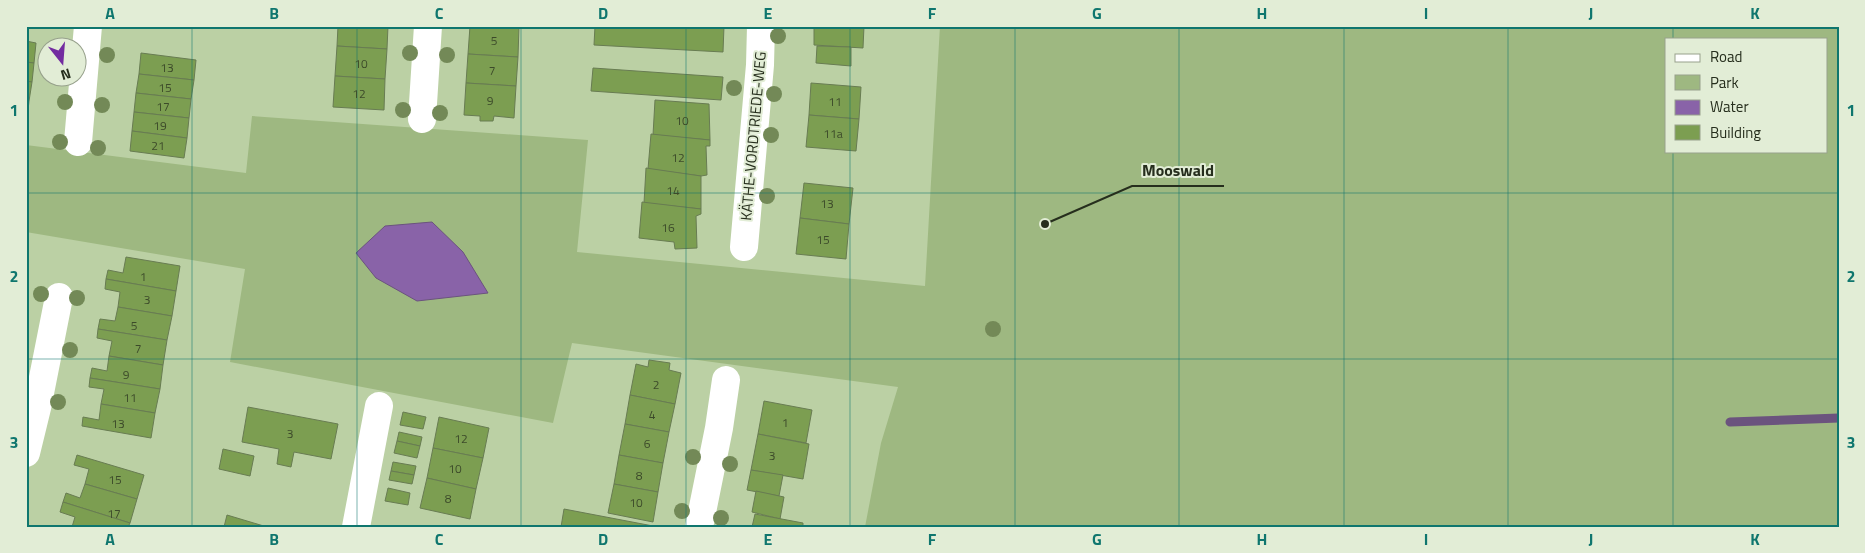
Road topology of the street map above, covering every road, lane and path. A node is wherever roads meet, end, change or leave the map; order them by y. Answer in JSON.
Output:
{"nodes":[{"id":1,"x":88,"y":26,"type":"edge"},
{"id":2,"x":428,"y":26,"type":"edge"},
{"id":3,"x":761,"y":26,"type":"edge"},
{"id":4,"x":422,"y":118,"type":"dead end"},
{"id":5,"x":78,"y":142,"type":"dead end"},
{"id":6,"x":744,"y":246,"type":"dead end"},
{"id":7,"x":59,"y":297,"type":"dead end"},
{"id":8,"x":726,"y":380,"type":"dead end"},
{"id":9,"x":379,"y":406,"type":"dead end"},
{"id":10,"x":26,"y":453,"type":"edge"},
{"id":11,"x":356,"y":527,"type":"edge"},
{"id":12,"x":699,"y":527,"type":"edge"}],
"edges":[{"from":1,"to":5,"type":"street"},
{"from":2,"to":4,"type":"street"},
{"from":3,"to":6,"type":"street","name":"KÄTHE-VORDTRIEDE-WEG"},
{"from":7,"to":10,"type":"street"},
{"from":8,"to":12,"type":"street"},
{"from":9,"to":11,"type":"street"}]}
